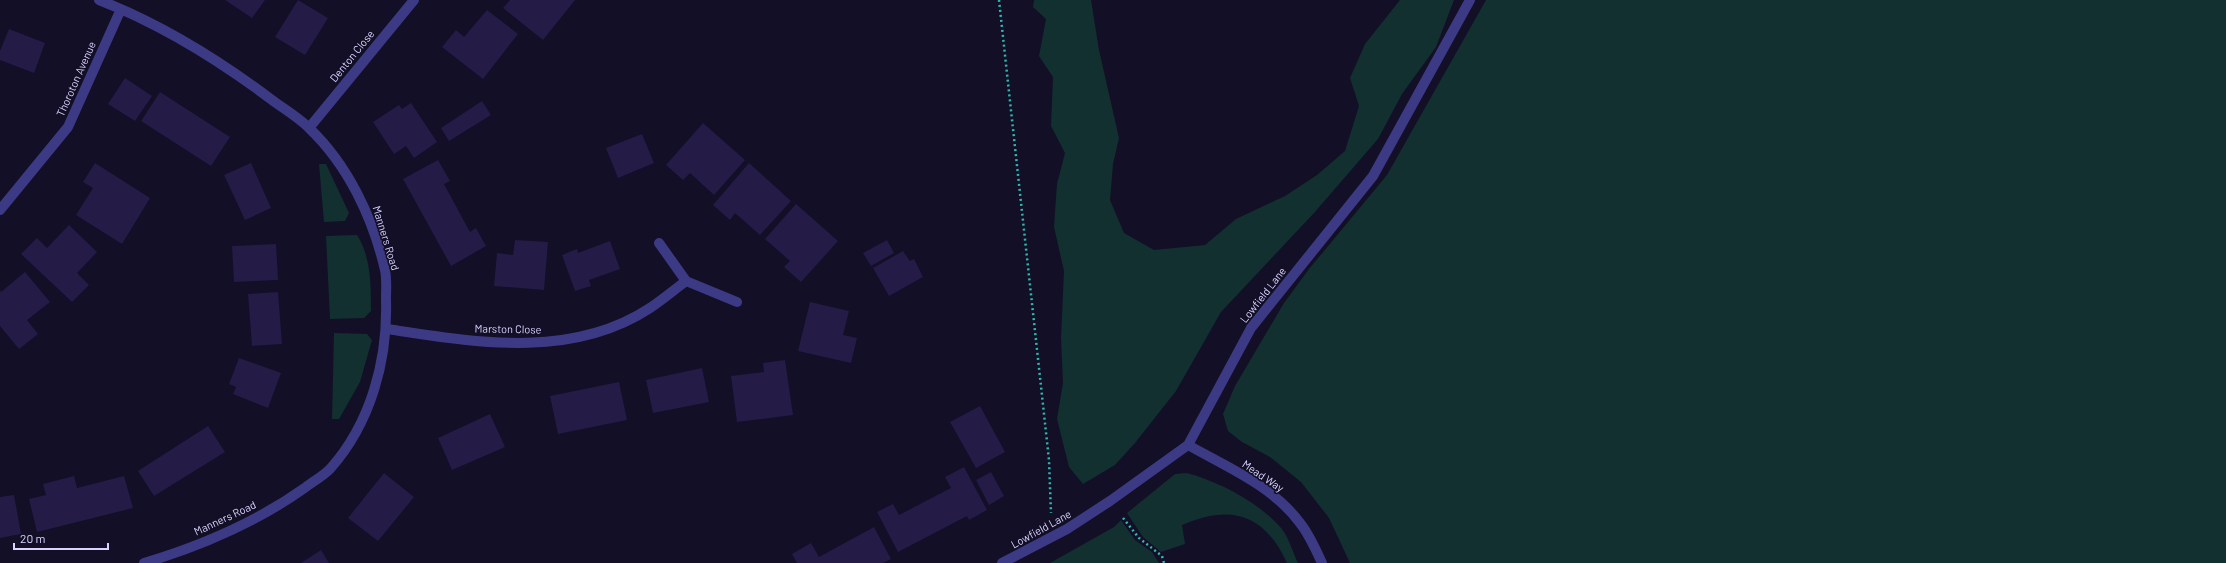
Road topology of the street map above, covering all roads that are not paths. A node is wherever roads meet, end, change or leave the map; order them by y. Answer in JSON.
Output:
{"nodes":[{"id":1,"x":99,"y":0,"type":"edge"},
{"id":2,"x":414,"y":0,"type":"edge"},
{"id":3,"x":1470,"y":0,"type":"edge"},
{"id":4,"x":121,"y":8,"type":"junction"},
{"id":5,"x":309,"y":128,"type":"junction"},
{"id":6,"x":0,"y":210,"type":"edge"},
{"id":7,"x":659,"y":243,"type":"dead end"},
{"id":8,"x":686,"y":281,"type":"junction"},
{"id":9,"x":737,"y":302,"type":"dead end"},
{"id":10,"x":387,"y":329,"type":"junction"},
{"id":11,"x":1188,"y":445,"type":"junction"},
{"id":12,"x":144,"y":563,"type":"edge"},
{"id":13,"x":1002,"y":563,"type":"edge"},
{"id":14,"x":1322,"y":563,"type":"edge"}],
"edges":[{"from":1,"to":4,"type":"street","name":"Manners Road"},
{"from":2,"to":5,"type":"street","name":"Denton Close"},
{"from":3,"to":11,"type":"street","name":"Lowfield Lane"},
{"from":4,"to":5,"type":"street","name":"Manners Road"},
{"from":4,"to":6,"type":"street","name":"Thoroton Avenue"},
{"from":5,"to":10,"type":"street","name":"Manners Road"},
{"from":7,"to":8,"type":"street"},
{"from":8,"to":9,"type":"street"},
{"from":8,"to":10,"type":"street","name":"Marston Close"},
{"from":10,"to":12,"type":"street","name":"Manners Road"},
{"from":11,"to":13,"type":"street","name":"Lowfield Lane"},
{"from":11,"to":14,"type":"street","name":"Mead Way"}]}
